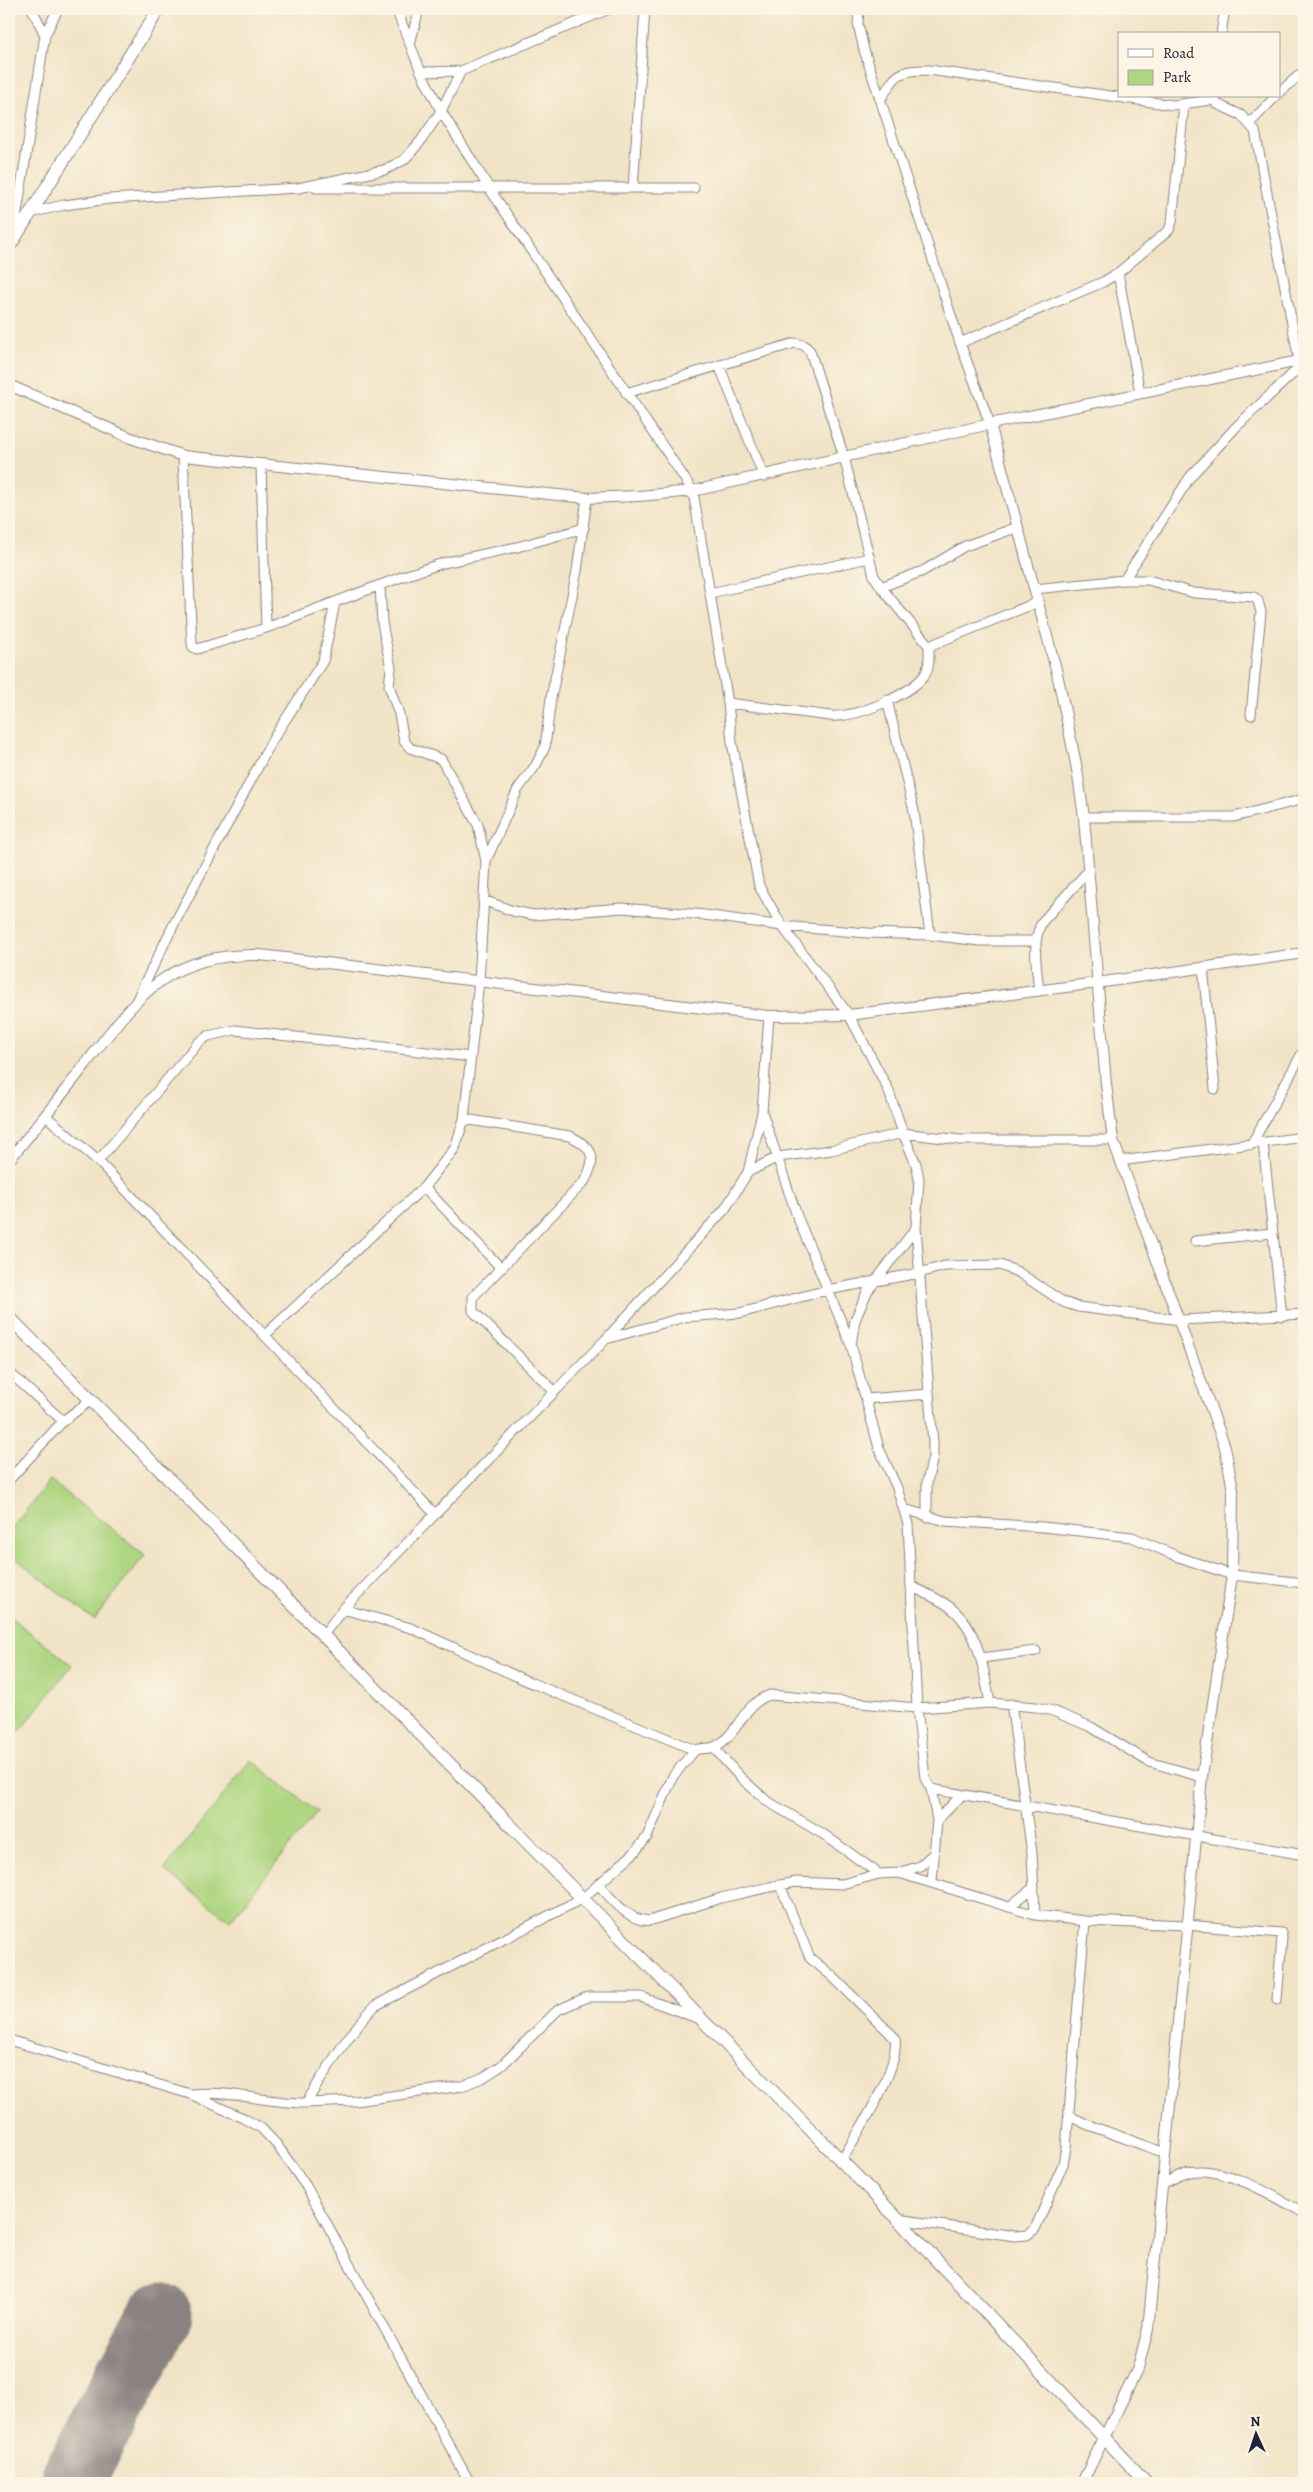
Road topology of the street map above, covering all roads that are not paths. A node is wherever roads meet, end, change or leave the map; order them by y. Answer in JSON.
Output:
{"nodes":[{"id":1,"x":32,"y":9,"type":"edge"},
{"id":2,"x":58,"y":9,"type":"edge"},
{"id":3,"x":159,"y":9,"type":"edge"},
{"id":4,"x":396,"y":9,"type":"edge"},
{"id":5,"x":419,"y":9,"type":"edge"},
{"id":6,"x":609,"y":9,"type":"edge"},
{"id":7,"x":646,"y":9,"type":"edge"},
{"id":8,"x":858,"y":9,"type":"edge"},
{"id":9,"x":1225,"y":9,"type":"edge"},
{"id":10,"x":1221,"y":32,"type":"edge"},
{"id":11,"x":45,"y":35,"type":"junction"},
{"id":12,"x":410,"y":44,"type":"junction"},
{"id":13,"x":461,"y":71,"type":"junction"},
{"id":14,"x":1304,"y":71,"type":"edge"},
{"id":15,"x":422,"y":72,"type":"junction"},
{"id":16,"x":1280,"y":92,"type":"edge"},
{"id":17,"x":1118,"y":97,"type":"edge"},
{"id":18,"x":1124,"y":98,"type":"edge"},
{"id":19,"x":1212,"y":98,"type":"edge"},
{"id":20,"x":1274,"y":98,"type":"edge"},
{"id":21,"x":881,"y":99,"type":"junction"},
{"id":22,"x":1184,"y":105,"type":"junction"},
{"id":23,"x":441,"y":111,"type":"junction"},
{"id":24,"x":1250,"y":123,"type":"junction"},
{"id":25,"x":298,"y":188,"type":"junction"},
{"id":26,"x":489,"y":188,"type":"junction"},
{"id":27,"x":633,"y":188,"type":"junction"},
{"id":28,"x":694,"y":188,"type":"dead end"},
{"id":29,"x":30,"y":213,"type":"junction"},
{"id":30,"x":11,"y":244,"type":"edge"},
{"id":31,"x":1118,"y":273,"type":"junction"},
{"id":32,"x":960,"y":343,"type":"junction"},
{"id":33,"x":1303,"y":361,"type":"edge"},
{"id":34,"x":719,"y":365,"type":"junction"},
{"id":35,"x":9,"y":385,"type":"edge"},
{"id":36,"x":626,"y":393,"type":"junction"},
{"id":37,"x":1140,"y":393,"type":"junction"},
{"id":38,"x":990,"y":424,"type":"junction"},
{"id":39,"x":182,"y":456,"type":"junction"},
{"id":40,"x":844,"y":457,"type":"junction"},
{"id":41,"x":261,"y":465,"type":"junction"},
{"id":42,"x":764,"y":476,"type":"junction"},
{"id":43,"x":693,"y":491,"type":"junction"},
{"id":44,"x":587,"y":498,"type":"junction"},
{"id":45,"x":1018,"y":527,"type":"junction"},
{"id":46,"x":584,"y":528,"type":"junction"},
{"id":47,"x":869,"y":558,"type":"junction"},
{"id":48,"x":1124,"y":580,"type":"junction"},
{"id":49,"x":380,"y":586,"type":"junction"},
{"id":50,"x":881,"y":587,"type":"junction"},
{"id":51,"x":1034,"y":589,"type":"junction"},
{"id":52,"x":710,"y":594,"type":"junction"},
{"id":53,"x":1038,"y":602,"type":"junction"},
{"id":54,"x":335,"y":603,"type":"junction"},
{"id":55,"x":266,"y":628,"type":"junction"},
{"id":56,"x":929,"y":646,"type":"junction"},
{"id":57,"x":886,"y":700,"type":"junction"},
{"id":58,"x":728,"y":703,"type":"junction"},
{"id":59,"x":1251,"y":715,"type":"dead end"},
{"id":60,"x":1304,"y":798,"type":"edge"},
{"id":61,"x":1084,"y":817,"type":"junction"},
{"id":62,"x":486,"y":861,"type":"junction"},
{"id":63,"x":1088,"y":871,"type":"junction"},
{"id":64,"x":483,"y":900,"type":"junction"},
{"id":65,"x":782,"y":926,"type":"junction"},
{"id":66,"x":930,"y":935,"type":"junction"},
{"id":67,"x":1035,"y":941,"type":"junction"},
{"id":68,"x":1304,"y":953,"type":"edge"},
{"id":69,"x":1203,"y":967,"type":"junction"},
{"id":70,"x":479,"y":980,"type":"junction"},
{"id":71,"x":1097,"y":983,"type":"junction"},
{"id":72,"x":1039,"y":991,"type":"junction"},
{"id":73,"x":137,"y":999,"type":"junction"},
{"id":74,"x":850,"y":1015,"type":"junction"},
{"id":75,"x":769,"y":1016,"type":"junction"},
{"id":76,"x":1304,"y":1050,"type":"edge"},
{"id":77,"x":471,"y":1057,"type":"junction"},
{"id":78,"x":1216,"y":1089,"type":"dead end"},
{"id":79,"x":762,"y":1112,"type":"junction"},
{"id":80,"x":46,"y":1116,"type":"junction"},
{"id":81,"x":464,"y":1119,"type":"junction"},
{"id":82,"x":903,"y":1133,"type":"junction"},
{"id":83,"x":1304,"y":1137,"type":"edge"},
{"id":84,"x":1113,"y":1140,"type":"junction"},
{"id":85,"x":1263,"y":1143,"type":"junction"},
{"id":86,"x":1250,"y":1145,"type":"junction"},
{"id":87,"x":778,"y":1157,"type":"junction"},
{"id":88,"x":9,"y":1160,"type":"edge"},
{"id":89,"x":98,"y":1161,"type":"junction"},
{"id":90,"x":1120,"y":1161,"type":"junction"},
{"id":91,"x":748,"y":1172,"type":"junction"},
{"id":92,"x":424,"y":1187,"type":"junction"},
{"id":93,"x":916,"y":1228,"type":"junction"},
{"id":94,"x":1272,"y":1233,"type":"junction"},
{"id":95,"x":1195,"y":1241,"type":"dead end"},
{"id":96,"x":501,"y":1268,"type":"junction"},
{"id":97,"x":919,"y":1274,"type":"junction"},
{"id":98,"x":875,"y":1280,"type":"junction"},
{"id":99,"x":827,"y":1290,"type":"junction"},
{"id":100,"x":1304,"y":1314,"type":"edge"},
{"id":101,"x":1282,"y":1316,"type":"junction"},
{"id":102,"x":9,"y":1317,"type":"edge"},
{"id":103,"x":1180,"y":1320,"type":"junction"},
{"id":104,"x":265,"y":1335,"type":"junction"},
{"id":105,"x":606,"y":1339,"type":"junction"},
{"id":106,"x":851,"y":1345,"type":"junction"},
{"id":107,"x":9,"y":1372,"type":"edge"},
{"id":108,"x":554,"y":1391,"type":"junction"},
{"id":109,"x":930,"y":1394,"type":"junction"},
{"id":110,"x":866,"y":1398,"type":"junction"},
{"id":111,"x":92,"y":1400,"type":"junction"},
{"id":112,"x":63,"y":1421,"type":"junction"},
{"id":113,"x":9,"y":1480,"type":"edge"},
{"id":114,"x":904,"y":1509,"type":"junction"},
{"id":115,"x":435,"y":1514,"type":"junction"},
{"id":116,"x":927,"y":1518,"type":"junction"},
{"id":117,"x":1232,"y":1575,"type":"junction"},
{"id":118,"x":1304,"y":1583,"type":"edge"},
{"id":119,"x":913,"y":1587,"type":"junction"},
{"id":120,"x":344,"y":1609,"type":"junction"},
{"id":121,"x":323,"y":1634,"type":"junction"},
{"id":122,"x":1036,"y":1650,"type":"dead end"},
{"id":123,"x":982,"y":1658,"type":"junction"},
{"id":124,"x":990,"y":1703,"type":"junction"},
{"id":125,"x":1011,"y":1704,"type":"junction"},
{"id":126,"x":917,"y":1708,"type":"junction"},
{"id":127,"x":713,"y":1747,"type":"junction"},
{"id":128,"x":695,"y":1750,"type":"junction"},
{"id":129,"x":1202,"y":1777,"type":"junction"},
{"id":130,"x":931,"y":1789,"type":"junction"},
{"id":131,"x":961,"y":1796,"type":"junction"},
{"id":132,"x":1026,"y":1805,"type":"junction"},
{"id":133,"x":937,"y":1820,"type":"junction"},
{"id":134,"x":1196,"y":1835,"type":"junction"},
{"id":135,"x":934,"y":1853,"type":"junction"},
{"id":136,"x":1304,"y":1855,"type":"edge"},
{"id":137,"x":899,"y":1873,"type":"junction"},
{"id":138,"x":879,"y":1874,"type":"junction"},
{"id":139,"x":932,"y":1882,"type":"junction"},
{"id":140,"x":598,"y":1884,"type":"junction"},
{"id":141,"x":780,"y":1885,"type":"junction"},
{"id":142,"x":1034,"y":1887,"type":"junction"},
{"id":143,"x":583,"y":1898,"type":"junction"},
{"id":144,"x":1009,"y":1907,"type":"junction"},
{"id":145,"x":1035,"y":1915,"type":"junction"},
{"id":146,"x":1085,"y":1921,"type":"junction"},
{"id":147,"x":1187,"y":1925,"type":"junction"},
{"id":148,"x":1277,"y":2000,"type":"dead end"},
{"id":149,"x":703,"y":2020,"type":"junction"},
{"id":150,"x":9,"y":2040,"type":"edge"},
{"id":151,"x":190,"y":2094,"type":"junction"},
{"id":152,"x":306,"y":2102,"type":"junction"},
{"id":153,"x":1070,"y":2116,"type":"junction"},
{"id":154,"x":1165,"y":2153,"type":"junction"},
{"id":155,"x":841,"y":2162,"type":"junction"},
{"id":156,"x":1162,"y":2184,"type":"junction"},
{"id":157,"x":1304,"y":2213,"type":"edge"},
{"id":158,"x":897,"y":2219,"type":"junction"},
{"id":159,"x":1104,"y":2438,"type":"junction"},
{"id":160,"x":470,"y":2483,"type":"edge"},
{"id":161,"x":1082,"y":2483,"type":"edge"},
{"id":162,"x":1146,"y":2483,"type":"edge"}],
"edges":[{"from":1,"to":11,"type":"street"},
{"from":2,"to":11,"type":"street"},
{"from":3,"to":29,"type":"main road"},
{"from":4,"to":12,"type":"street"},
{"from":5,"to":12,"type":"street"},
{"from":6,"to":13,"type":"street"},
{"from":7,"to":27,"type":"street"},
{"from":8,"to":21,"type":"street"},
{"from":9,"to":10,"type":"street"},
{"from":11,"to":30,"type":"street"},
{"from":12,"to":15,"type":"street"},
{"from":13,"to":15,"type":"street"},
{"from":13,"to":23,"type":"street"},
{"from":14,"to":16,"type":"street"},
{"from":15,"to":23,"type":"street"},
{"from":17,"to":21,"type":"street"},
{"from":18,"to":22,"type":"street"},
{"from":19,"to":22,"type":"street"},
{"from":19,"to":24,"type":"street"},
{"from":20,"to":24,"type":"street"},
{"from":21,"to":32,"type":"street"},
{"from":22,"to":31,"type":"street"},
{"from":23,"to":25,"type":"street"},
{"from":23,"to":26,"type":"street"},
{"from":24,"to":33,"type":"street"},
{"from":25,"to":26,"type":"street"},
{"from":25,"to":29,"type":"street"},
{"from":26,"to":27,"type":"street"},
{"from":26,"to":36,"type":"street"},
{"from":27,"to":28,"type":"street"},
{"from":29,"to":30,"type":"main road"},
{"from":31,"to":32,"type":"street"},
{"from":31,"to":37,"type":"street"},
{"from":32,"to":38,"type":"street"},
{"from":33,"to":37,"type":"street"},
{"from":33,"to":48,"type":"street"},
{"from":34,"to":36,"type":"street"},
{"from":34,"to":40,"type":"street"},
{"from":34,"to":42,"type":"street"},
{"from":35,"to":39,"type":"street"},
{"from":36,"to":43,"type":"street"},
{"from":37,"to":38,"type":"street"},
{"from":38,"to":40,"type":"street"},
{"from":38,"to":45,"type":"street"},
{"from":39,"to":41,"type":"street"},
{"from":39,"to":55,"type":"street"},
{"from":40,"to":42,"type":"street"},
{"from":40,"to":47,"type":"street"},
{"from":41,"to":44,"type":"street"},
{"from":41,"to":55,"type":"street"},
{"from":42,"to":43,"type":"street"},
{"from":43,"to":44,"type":"street"},
{"from":43,"to":52,"type":"street"},
{"from":44,"to":46,"type":"street"},
{"from":45,"to":50,"type":"street"},
{"from":45,"to":51,"type":"street"},
{"from":46,"to":49,"type":"street"},
{"from":46,"to":62,"type":"street"},
{"from":47,"to":50,"type":"street"},
{"from":47,"to":52,"type":"street"},
{"from":48,"to":51,"type":"street"},
{"from":48,"to":59,"type":"street"},
{"from":49,"to":54,"type":"street"},
{"from":49,"to":62,"type":"street"},
{"from":50,"to":56,"type":"street"},
{"from":51,"to":53,"type":"street"},
{"from":52,"to":58,"type":"street"},
{"from":53,"to":56,"type":"street"},
{"from":53,"to":61,"type":"street"},
{"from":54,"to":55,"type":"street"},
{"from":54,"to":73,"type":"street"},
{"from":56,"to":57,"type":"street"},
{"from":57,"to":58,"type":"street"},
{"from":57,"to":66,"type":"street"},
{"from":58,"to":65,"type":"street"},
{"from":60,"to":61,"type":"street"},
{"from":61,"to":63,"type":"street"},
{"from":62,"to":64,"type":"street"},
{"from":63,"to":67,"type":"street"},
{"from":63,"to":71,"type":"street"},
{"from":64,"to":65,"type":"street"},
{"from":64,"to":70,"type":"street"},
{"from":65,"to":66,"type":"street"},
{"from":65,"to":74,"type":"street"},
{"from":66,"to":67,"type":"street"},
{"from":67,"to":72,"type":"street"},
{"from":68,"to":69,"type":"street"},
{"from":69,"to":71,"type":"street"},
{"from":69,"to":78,"type":"street"},
{"from":70,"to":73,"type":"street"},
{"from":70,"to":75,"type":"street"},
{"from":70,"to":77,"type":"street"},
{"from":71,"to":72,"type":"street"},
{"from":71,"to":84,"type":"street"},
{"from":72,"to":74,"type":"street"},
{"from":73,"to":80,"type":"street"},
{"from":74,"to":75,"type":"street"},
{"from":74,"to":82,"type":"street"},
{"from":75,"to":79,"type":"street"},
{"from":76,"to":86,"type":"street"},
{"from":77,"to":81,"type":"street"},
{"from":77,"to":89,"type":"street"},
{"from":79,"to":87,"type":"street"},
{"from":79,"to":91,"type":"street"},
{"from":80,"to":88,"type":"street"},
{"from":80,"to":89,"type":"street"},
{"from":81,"to":92,"type":"street"},
{"from":81,"to":96,"type":"street"},
{"from":82,"to":84,"type":"street"},
{"from":82,"to":87,"type":"street"},
{"from":82,"to":93,"type":"street"},
{"from":83,"to":85,"type":"street"},
{"from":84,"to":90,"type":"street"},
{"from":85,"to":86,"type":"street"},
{"from":85,"to":94,"type":"street"},
{"from":86,"to":90,"type":"street"},
{"from":87,"to":91,"type":"street"},
{"from":87,"to":99,"type":"street"},
{"from":89,"to":104,"type":"street"},
{"from":90,"to":103,"type":"street"},
{"from":91,"to":105,"type":"street"},
{"from":92,"to":96,"type":"street"},
{"from":92,"to":104,"type":"street"},
{"from":93,"to":97,"type":"street"},
{"from":93,"to":98,"type":"street"},
{"from":94,"to":95,"type":"street"},
{"from":94,"to":101,"type":"street"},
{"from":96,"to":108,"type":"street"},
{"from":97,"to":98,"type":"street"},
{"from":97,"to":103,"type":"street"},
{"from":97,"to":109,"type":"street"},
{"from":98,"to":99,"type":"street"},
{"from":98,"to":106,"type":"street"},
{"from":99,"to":105,"type":"street"},
{"from":99,"to":106,"type":"street"},
{"from":100,"to":101,"type":"street"},
{"from":101,"to":103,"type":"street"},
{"from":102,"to":111,"type":"main road"},
{"from":103,"to":117,"type":"street"},
{"from":104,"to":115,"type":"street"},
{"from":105,"to":108,"type":"street"},
{"from":106,"to":110,"type":"street"},
{"from":107,"to":112,"type":"street"},
{"from":108,"to":115,"type":"street"},
{"from":109,"to":110,"type":"street"},
{"from":109,"to":116,"type":"street"},
{"from":110,"to":114,"type":"street"},
{"from":111,"to":112,"type":"street"},
{"from":111,"to":121,"type":"main road"},
{"from":112,"to":113,"type":"street"},
{"from":114,"to":116,"type":"street"},
{"from":114,"to":119,"type":"street"},
{"from":115,"to":120,"type":"street"},
{"from":116,"to":117,"type":"street"},
{"from":117,"to":118,"type":"street"},
{"from":117,"to":129,"type":"street"},
{"from":119,"to":123,"type":"street"},
{"from":119,"to":126,"type":"street"},
{"from":120,"to":121,"type":"street"},
{"from":120,"to":128,"type":"street"},
{"from":121,"to":143,"type":"main road"},
{"from":122,"to":123,"type":"street"},
{"from":123,"to":124,"type":"street"},
{"from":124,"to":125,"type":"street"},
{"from":124,"to":126,"type":"street"},
{"from":125,"to":129,"type":"street"},
{"from":125,"to":132,"type":"street"},
{"from":126,"to":127,"type":"street"},
{"from":126,"to":130,"type":"street"},
{"from":127,"to":128,"type":"street"},
{"from":127,"to":138,"type":"street"},
{"from":128,"to":140,"type":"street"},
{"from":129,"to":134,"type":"street"},
{"from":130,"to":131,"type":"street"},
{"from":130,"to":133,"type":"street"},
{"from":131,"to":132,"type":"street"},
{"from":131,"to":133,"type":"street"},
{"from":132,"to":134,"type":"street"},
{"from":132,"to":142,"type":"street"},
{"from":133,"to":135,"type":"street"},
{"from":134,"to":136,"type":"street"},
{"from":134,"to":147,"type":"street"},
{"from":135,"to":137,"type":"street"},
{"from":135,"to":139,"type":"street"},
{"from":137,"to":138,"type":"street"},
{"from":137,"to":139,"type":"street"},
{"from":138,"to":141,"type":"street"},
{"from":139,"to":144,"type":"street"},
{"from":140,"to":141,"type":"street"},
{"from":140,"to":143,"type":"street"},
{"from":141,"to":155,"type":"street"},
{"from":142,"to":144,"type":"street"},
{"from":142,"to":145,"type":"street"},
{"from":143,"to":149,"type":"main road"},
{"from":143,"to":152,"type":"street"},
{"from":144,"to":145,"type":"street"},
{"from":145,"to":146,"type":"street"},
{"from":146,"to":147,"type":"street"},
{"from":146,"to":153,"type":"street"},
{"from":147,"to":148,"type":"street"},
{"from":147,"to":154,"type":"street"},
{"from":149,"to":152,"type":"street"},
{"from":149,"to":155,"type":"main road"},
{"from":150,"to":151,"type":"street"},
{"from":151,"to":152,"type":"street"},
{"from":151,"to":160,"type":"street"},
{"from":153,"to":154,"type":"street"},
{"from":153,"to":158,"type":"street"},
{"from":154,"to":156,"type":"street"},
{"from":155,"to":158,"type":"main road"},
{"from":156,"to":157,"type":"street"},
{"from":156,"to":159,"type":"street"},
{"from":158,"to":159,"type":"main road"},
{"from":159,"to":161,"type":"street"},
{"from":159,"to":162,"type":"main road"}]}
